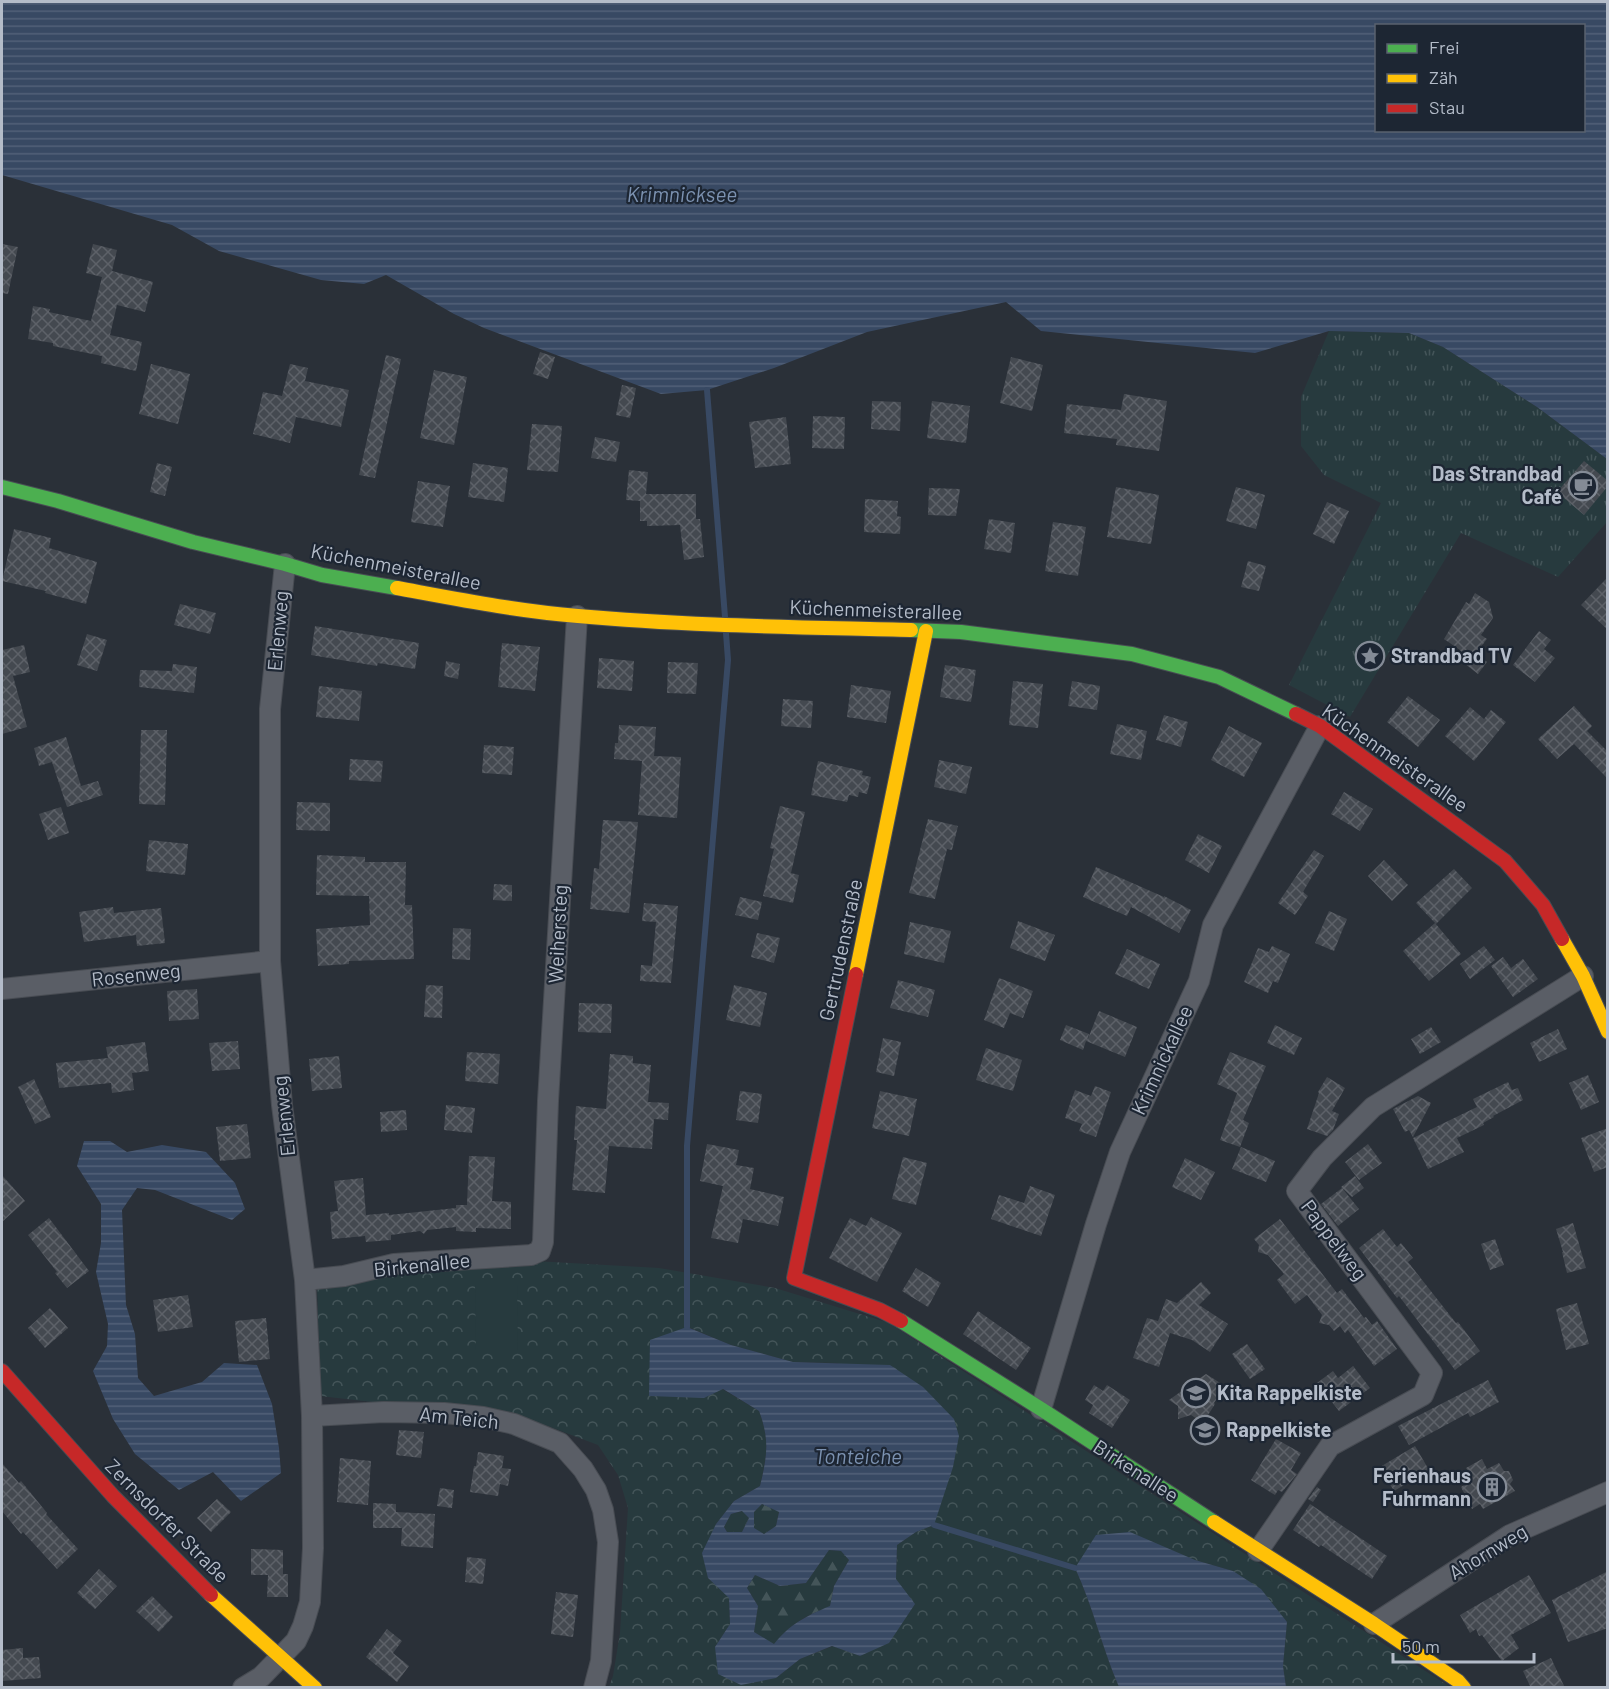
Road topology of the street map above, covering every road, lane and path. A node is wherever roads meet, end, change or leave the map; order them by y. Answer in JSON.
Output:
{"nodes":[{"id":1,"x":2,"y":488,"type":"edge"},
{"id":2,"x":285,"y":564,"type":"junction"},
{"id":3,"x":577,"y":616,"type":"junction"},
{"id":4,"x":926,"y":631,"type":"junction"},
{"id":5,"x":1320,"y":726,"type":"junction"},
{"id":6,"x":270,"y":961,"type":"junction"},
{"id":7,"x":1583,"y":976,"type":"junction"},
{"id":8,"x":2,"y":989,"type":"edge"},
{"id":9,"x":1608,"y":1032,"type":"edge"},
{"id":10,"x":540,"y":1251,"type":"joint"},
{"id":11,"x":794,"y":1278,"type":"joint"},
{"id":12,"x":304,"y":1280,"type":"junction"},
{"id":13,"x":2,"y":1371,"type":"edge"},
{"id":14,"x":1041,"y":1409,"type":"junction"},
{"id":15,"x":312,"y":1416,"type":"junction"},
{"id":16,"x":1608,"y":1492,"type":"edge"},
{"id":17,"x":1258,"y":1551,"type":"junction"},
{"id":18,"x":1374,"y":1624,"type":"junction"},
{"id":19,"x":280,"y":1658,"type":"junction"},
{"id":20,"x":243,"y":1688,"type":"edge"},
{"id":21,"x":315,"y":1688,"type":"edge"},
{"id":22,"x":594,"y":1688,"type":"edge"},
{"id":23,"x":1464,"y":1688,"type":"edge"}],
"edges":[{"from":1,"to":2,"type":"street","name":"Küchenmeisterallee"},
{"from":2,"to":3,"type":"street","name":"Küchenmeisterallee"},
{"from":2,"to":6,"type":"street","name":"Erlenweg"},
{"from":3,"to":4,"type":"street","name":"Küchenmeisterallee"},
{"from":3,"to":10,"type":"street","name":"Weihersteg"},
{"from":4,"to":5,"type":"street","name":"Küchenmeisterallee"},
{"from":4,"to":11,"type":"street","name":"Gertrudenstraße"},
{"from":5,"to":7,"type":"street","name":"Küchenmeisterallee"},
{"from":5,"to":14,"type":"street","name":"Krimnickallee"},
{"from":6,"to":8,"type":"street","name":"Rosenweg"},
{"from":6,"to":12,"type":"street","name":"Erlenweg"},
{"from":7,"to":9,"type":"street","name":"Küchenmeisterallee"},
{"from":7,"to":17,"type":"street","name":"Pappelweg"},
{"from":10,"to":12,"type":"street","name":"Birkenallee"},
{"from":11,"to":14,"type":"street","name":"Birkenallee"},
{"from":12,"to":15,"type":"street","name":"Erlenweg"},
{"from":13,"to":19,"type":"street","name":"Zernsdorfer Straße"},
{"from":14,"to":17,"type":"street","name":"Birkenallee"},
{"from":15,"to":19,"type":"street","name":"Erlenweg"},
{"from":15,"to":22,"type":"street","name":"Am Teich"},
{"from":16,"to":18,"type":"street","name":"Ahornweg"},
{"from":17,"to":18,"type":"street","name":"Birkenallee"},
{"from":18,"to":23,"type":"street","name":"Birkenallee"},
{"from":19,"to":20,"type":"street","name":"Erlenweg"},
{"from":19,"to":21,"type":"street","name":"Zernsdorfer Straße"}]}
